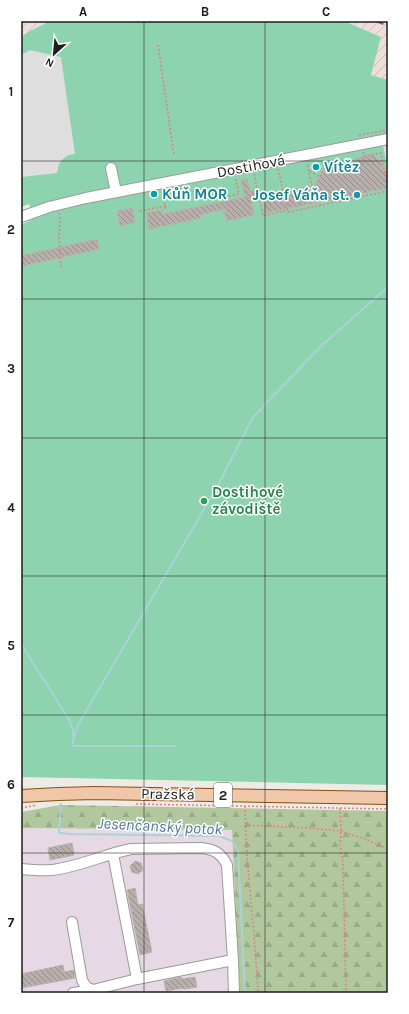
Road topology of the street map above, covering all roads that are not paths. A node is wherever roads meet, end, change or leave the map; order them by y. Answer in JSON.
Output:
{"nodes":[{"id":1,"x":388,"y":139,"type":"edge"},
{"id":2,"x":111,"y":168,"type":"dead end"},
{"id":3,"x":116,"y":192,"type":"junction"},
{"id":4,"x":21,"y":218,"type":"edge"},
{"id":5,"x":21,"y":796,"type":"edge"},
{"id":6,"x":388,"y":798,"type":"edge"},
{"id":7,"x":113,"y":854,"type":"junction"},
{"id":8,"x":21,"y":869,"type":"edge"},
{"id":9,"x":72,"y":922,"type":"dead end"},
{"id":10,"x":233,"y":960,"type":"junction"},
{"id":11,"x":137,"y":979,"type":"junction"},
{"id":12,"x":93,"y":990,"type":"junction"},
{"id":13,"x":73,"y":993,"type":"edge"},
{"id":14,"x":234,"y":993,"type":"edge"}],
"edges":[{"from":1,"to":3,"type":"street","name":"Dostihová"},
{"from":2,"to":3,"type":"street"},
{"from":3,"to":4,"type":"street","name":"Dostihová"},
{"from":5,"to":6,"type":"main road","name":"Pražská","number":"2"},
{"from":7,"to":8,"type":"street"},
{"from":7,"to":10,"type":"street"},
{"from":7,"to":11,"type":"street"},
{"from":9,"to":12,"type":"street"},
{"from":10,"to":11,"type":"street"},
{"from":10,"to":14,"type":"street"},
{"from":11,"to":12,"type":"street"},
{"from":12,"to":13,"type":"street"}]}
